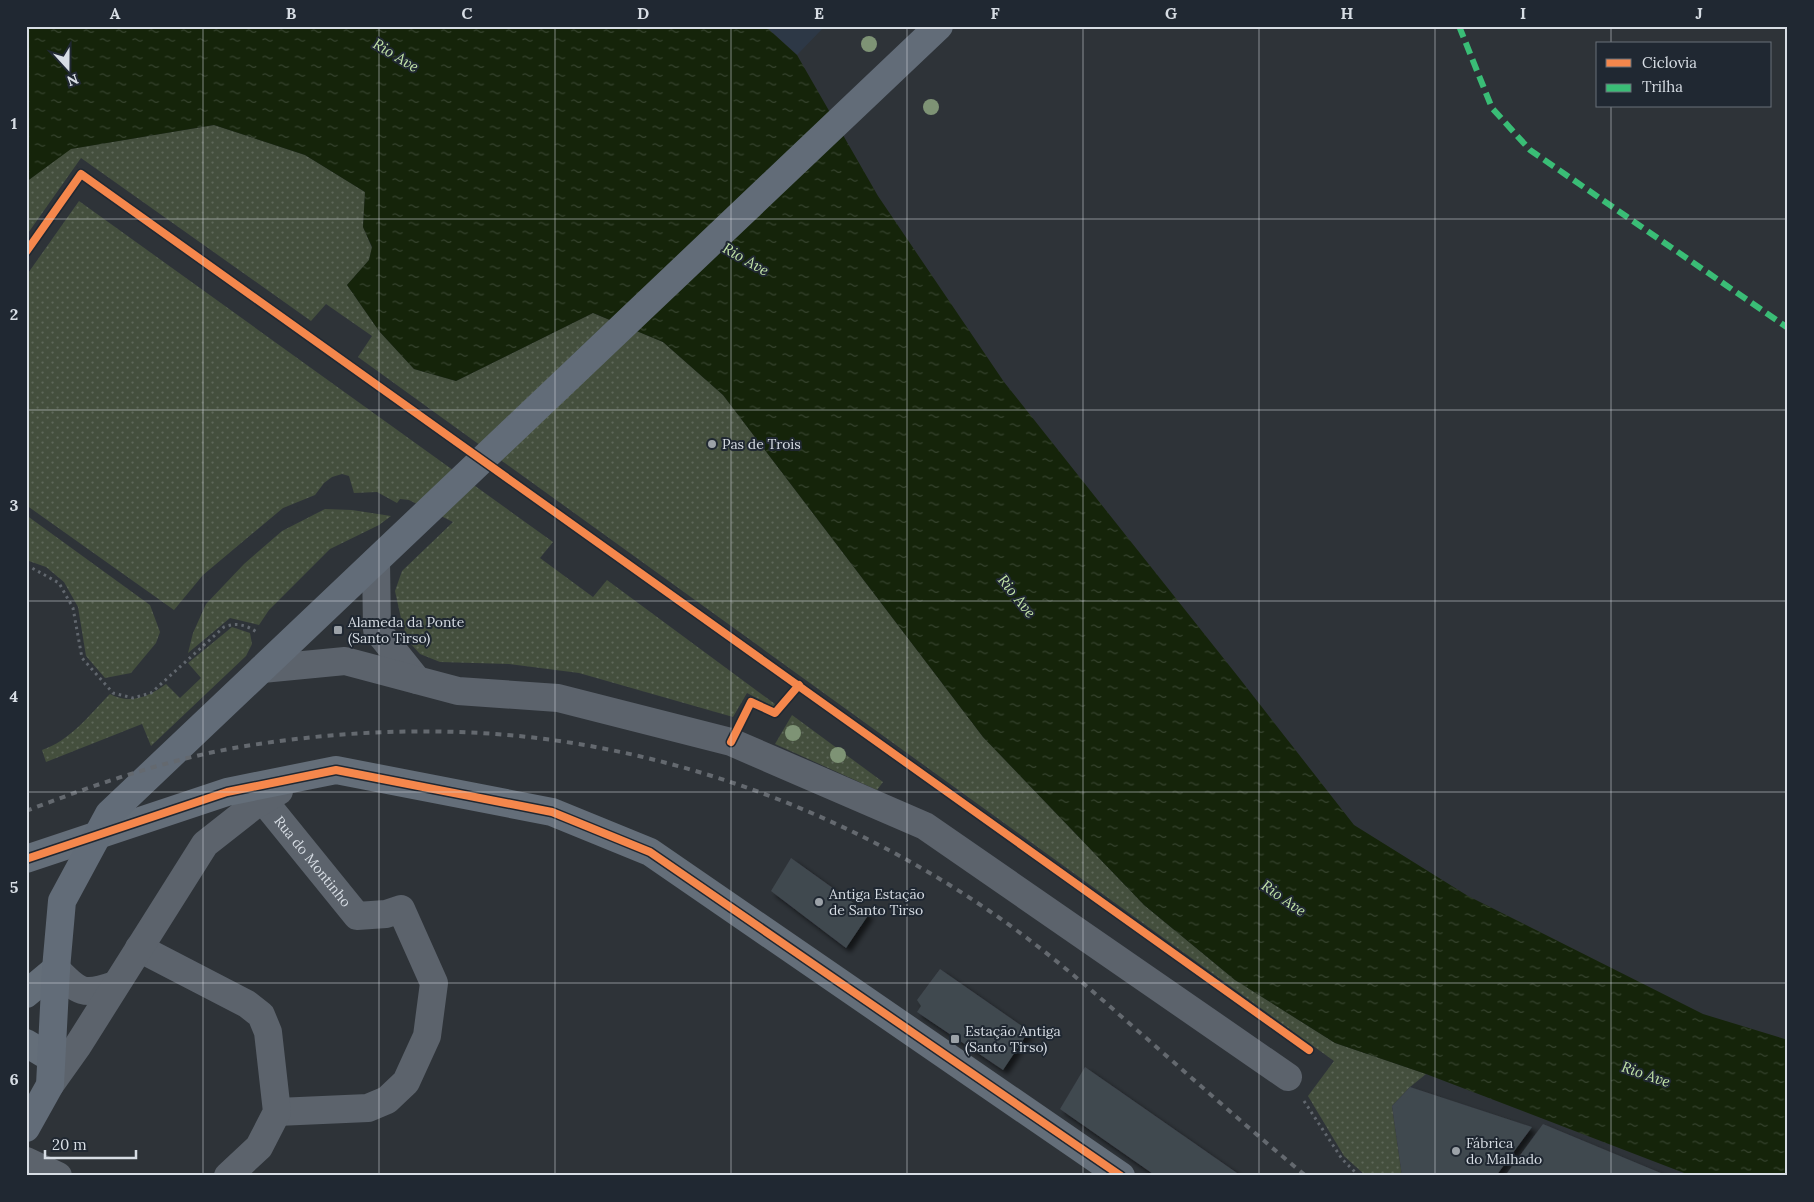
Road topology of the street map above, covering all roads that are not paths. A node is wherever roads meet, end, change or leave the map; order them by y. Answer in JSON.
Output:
{"nodes":[{"id":1,"x":939,"y":26,"type":"edge"},
{"id":2,"x":376,"y":562,"type":"junction"},
{"id":3,"x":262,"y":669,"type":"junction"},
{"id":4,"x":417,"y":680,"type":"junction"},
{"id":5,"x":306,"y":776,"type":"junction"},
{"id":6,"x":200,"y":800,"type":"junction"},
{"id":7,"x":263,"y":800,"type":"junction"},
{"id":8,"x":205,"y":844,"type":"junction"},
{"id":9,"x":26,"y":859,"type":"edge"},
{"id":10,"x":139,"y":948,"type":"junction"},
{"id":11,"x":56,"y":969,"type":"junction"},
{"id":12,"x":115,"y":985,"type":"junction"},
{"id":13,"x":26,"y":994,"type":"edge"},
{"id":14,"x":26,"y":1043,"type":"edge"},
{"id":15,"x":51,"y":1058,"type":"junction"},
{"id":16,"x":1288,"y":1077,"type":"road end"},
{"id":17,"x":50,"y":1085,"type":"junction"},
{"id":18,"x":277,"y":1112,"type":"junction"},
{"id":19,"x":26,"y":1128,"type":"edge"},
{"id":20,"x":26,"y":1161,"type":"edge"},
{"id":21,"x":58,"y":1176,"type":"edge"},
{"id":22,"x":228,"y":1176,"type":"edge"},
{"id":23,"x":1121,"y":1176,"type":"edge"}],
"edges":[{"from":1,"to":2,"type":"main road"},
{"from":2,"to":3,"type":"main road"},
{"from":2,"to":4,"type":"street"},
{"from":3,"to":4,"type":"street"},
{"from":3,"to":11,"type":"main road"},
{"from":4,"to":16,"type":"street"},
{"from":5,"to":6,"type":"street"},
{"from":5,"to":7,"type":"street"},
{"from":5,"to":23,"type":"street"},
{"from":6,"to":8,"type":"street"},
{"from":6,"to":9,"type":"street"},
{"from":7,"to":8,"type":"street"},
{"from":7,"to":18,"type":"street","name":"Rua do Montinho"},
{"from":8,"to":10,"type":"street"},
{"from":10,"to":12,"type":"street"},
{"from":10,"to":18,"type":"street"},
{"from":11,"to":12,"type":"street"},
{"from":11,"to":13,"type":"street"},
{"from":11,"to":15,"type":"main road"},
{"from":12,"to":17,"type":"street"},
{"from":14,"to":15,"type":"street"},
{"from":15,"to":17,"type":"main road"},
{"from":17,"to":19,"type":"main road"},
{"from":18,"to":22,"type":"street"},
{"from":20,"to":21,"type":"street"}]}
